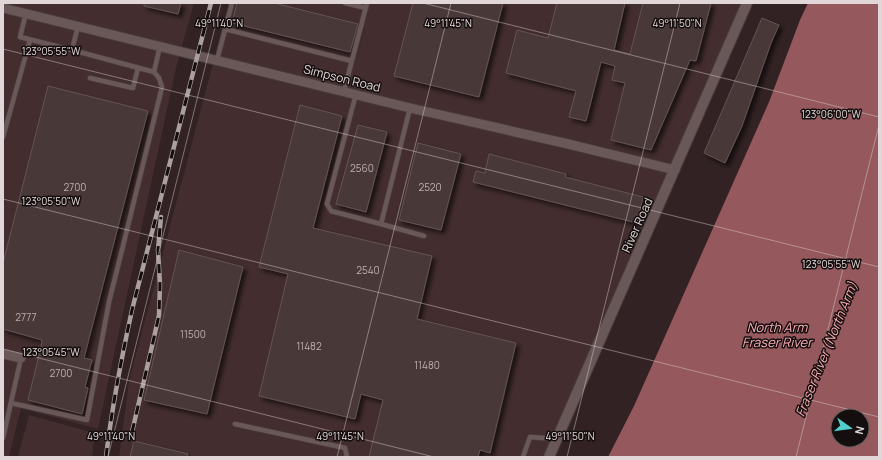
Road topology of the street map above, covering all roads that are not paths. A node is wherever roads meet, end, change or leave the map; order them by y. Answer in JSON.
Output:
{"nodes":[{"id":1,"x":232,"y":3,"type":"edge"},
{"id":2,"x":345,"y":3,"type":"edge"},
{"id":3,"x":747,"y":3,"type":"edge"},
{"id":4,"x":366,"y":6,"type":"edge"},
{"id":5,"x":3,"y":8,"type":"edge"},
{"id":6,"x":26,"y":13,"type":"junction"},
{"id":7,"x":78,"y":26,"type":"junction"},
{"id":8,"x":225,"y":29,"type":"junction"},
{"id":9,"x":30,"y":40,"type":"junction"},
{"id":10,"x":160,"y":46,"type":"junction"},
{"id":11,"x":72,"y":50,"type":"junction"},
{"id":12,"x":217,"y":60,"type":"junction"},
{"id":13,"x":352,"y":61,"type":"junction"},
{"id":14,"x":138,"y":68,"type":"junction"},
{"id":15,"x":154,"y":72,"type":"junction"},
{"id":16,"x":90,"y":78,"type":"dead end"},
{"id":17,"x":344,"y":91,"type":"junction"},
{"id":18,"x":356,"y":94,"type":"junction"},
{"id":19,"x":410,"y":108,"type":"junction"},
{"id":20,"x":3,"y":137,"type":"edge"},
{"id":21,"x":675,"y":170,"type":"junction"},
{"id":22,"x":381,"y":224,"type":"junction"},
{"id":23,"x":424,"y":236,"type":"dead end"},
{"id":24,"x":3,"y":354,"type":"edge"},
{"id":25,"x":21,"y":358,"type":"joint"},
{"id":26,"x":11,"y":403,"type":"junction"},
{"id":27,"x":235,"y":424,"type":"dead end"},
{"id":28,"x":3,"y":438,"type":"edge"},
{"id":29,"x":557,"y":439,"type":"junction"},
{"id":30,"x":347,"y":457,"type":"edge"},
{"id":31,"x":523,"y":457,"type":"edge"},
{"id":32,"x":550,"y":457,"type":"edge"}],
"edges":[{"from":1,"to":8,"type":"lane"},
{"from":2,"to":4,"type":"lane"},
{"from":3,"to":21,"type":"street","name":"River Road"},
{"from":4,"to":13,"type":"lane"},
{"from":5,"to":6,"type":"street","name":"Simpson Road"},
{"from":6,"to":7,"type":"street","name":"Simpson Road"},
{"from":6,"to":9,"type":"lane"},
{"from":7,"to":10,"type":"street","name":"Simpson Road"},
{"from":7,"to":11,"type":"lane"},
{"from":8,"to":12,"type":"lane"},
{"from":8,"to":13,"type":"lane"},
{"from":9,"to":11,"type":"lane"},
{"from":9,"to":20,"type":"lane"},
{"from":10,"to":12,"type":"street","name":"Simpson Road"},
{"from":10,"to":15,"type":"lane"},
{"from":11,"to":14,"type":"lane"},
{"from":12,"to":17,"type":"street","name":"Simpson Road"},
{"from":13,"to":17,"type":"lane"},
{"from":14,"to":15,"type":"lane"},
{"from":14,"to":16,"type":"lane"},
{"from":15,"to":26,"type":"lane"},
{"from":17,"to":18,"type":"street","name":"Simpson Road"},
{"from":18,"to":19,"type":"street","name":"Simpson Road"},
{"from":18,"to":22,"type":"lane"},
{"from":19,"to":21,"type":"street","name":"Simpson Road"},
{"from":19,"to":22,"type":"lane"},
{"from":21,"to":29,"type":"street","name":"River Road"},
{"from":22,"to":23,"type":"lane"},
{"from":24,"to":25,"type":"street"},
{"from":25,"to":26,"type":"lane"},
{"from":26,"to":28,"type":"lane"},
{"from":27,"to":30,"type":"lane"},
{"from":29,"to":31,"type":"lane"},
{"from":29,"to":32,"type":"street","name":"River Road"}]}
